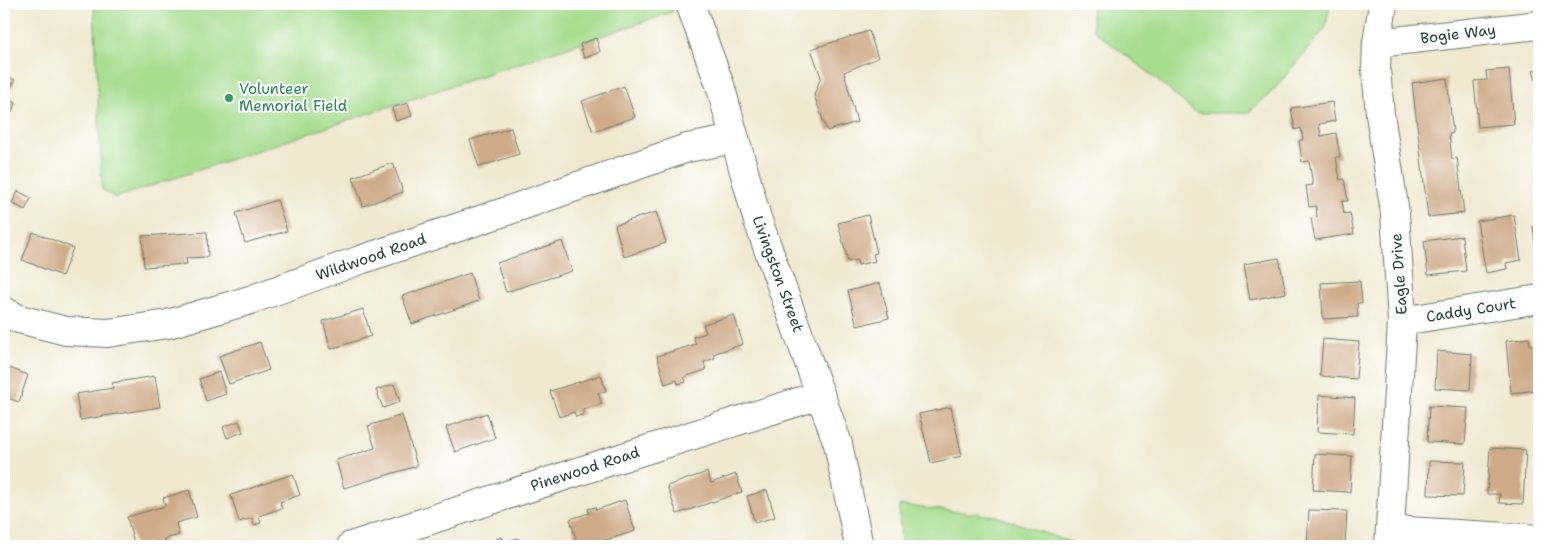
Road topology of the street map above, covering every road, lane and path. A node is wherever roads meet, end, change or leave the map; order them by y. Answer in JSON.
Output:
{"nodes":[{"id":1,"x":690,"y":4,"type":"edge"},
{"id":2,"x":1383,"y":4,"type":"edge"},
{"id":3,"x":1539,"y":25,"type":"edge"},
{"id":4,"x":1377,"y":43,"type":"junction"},
{"id":5,"x":734,"y":139,"type":"junction"},
{"id":6,"x":1539,"y":299,"type":"edge"},
{"id":7,"x":4,"y":311,"type":"edge"},
{"id":8,"x":1402,"y":321,"type":"junction"},
{"id":9,"x":820,"y":395,"type":"junction"},
{"id":10,"x":1390,"y":538,"type":"edge"},
{"id":11,"x":1539,"y":539,"type":"edge"},
{"id":12,"x":351,"y":546,"type":"edge"},
{"id":13,"x":859,"y":546,"type":"edge"}],
"edges":[{"from":1,"to":5,"type":"street","name":"Livingston Street"},
{"from":2,"to":4,"type":"street","name":"Eagle Drive"},
{"from":3,"to":4,"type":"street","name":"Bogie Way"},
{"from":4,"to":8,"type":"street","name":"Eagle Drive"},
{"from":5,"to":7,"type":"street","name":"Wildwood Road"},
{"from":5,"to":9,"type":"street","name":"Livingston Street"},
{"from":6,"to":8,"type":"street","name":"Caddy Court"},
{"from":8,"to":10,"type":"street","name":"Eagle Drive"},
{"from":9,"to":12,"type":"street","name":"Pinewood Road"},
{"from":9,"to":13,"type":"street","name":"Livingston Street"},
{"from":10,"to":11,"type":"street"}]}
